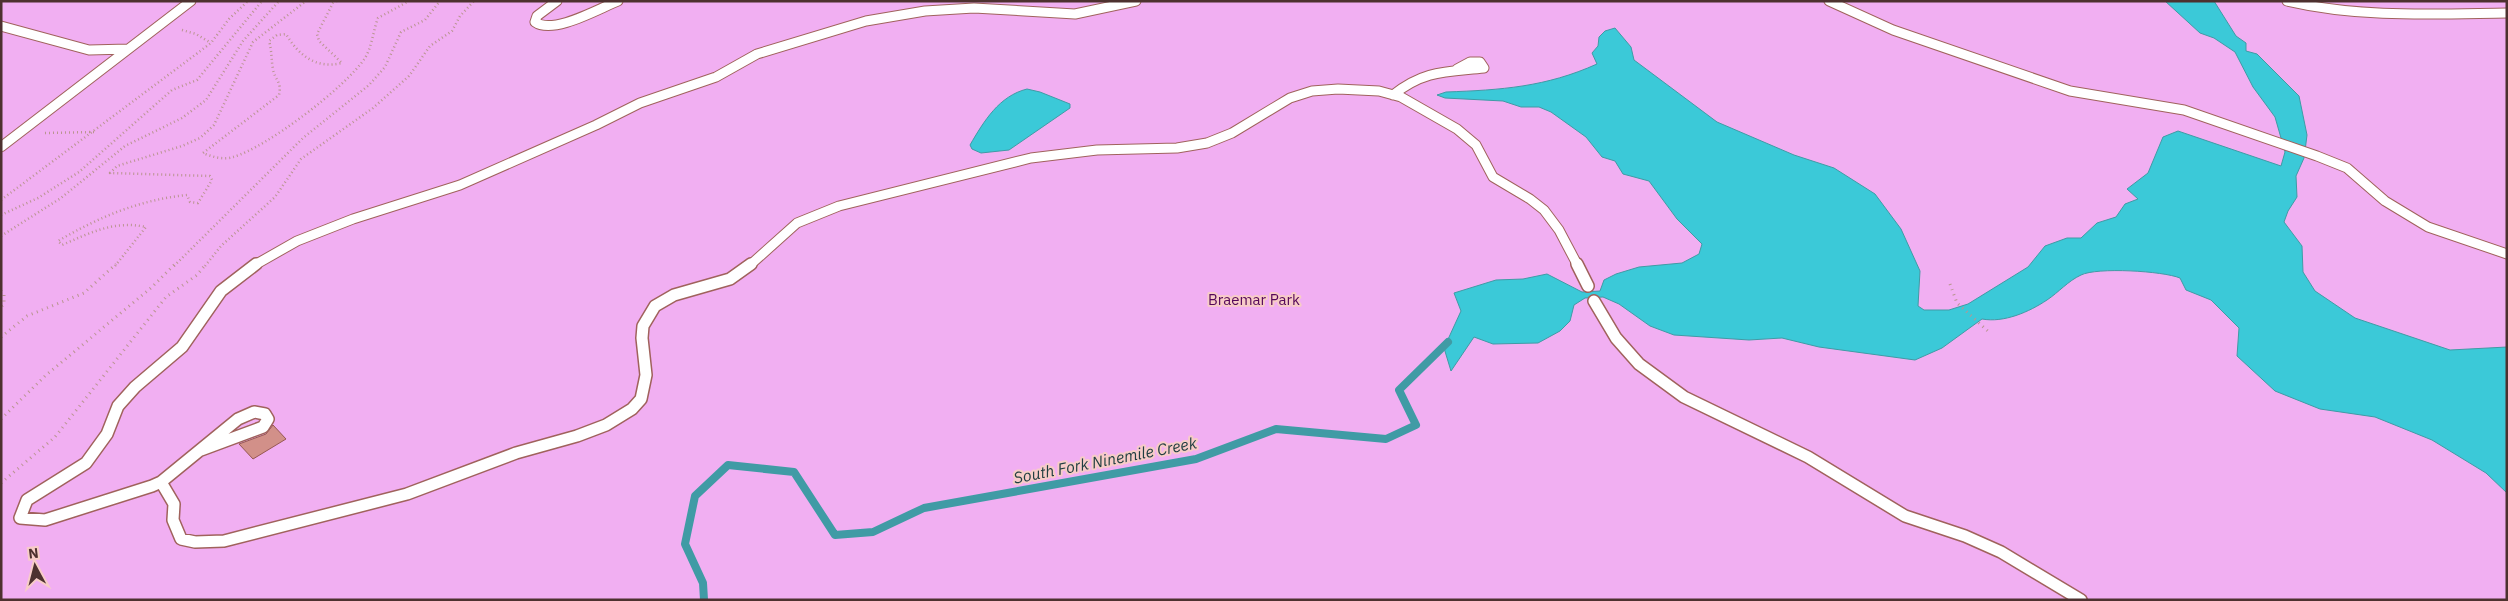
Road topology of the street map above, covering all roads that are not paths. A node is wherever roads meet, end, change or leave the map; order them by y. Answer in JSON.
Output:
{"nodes":[{"id":1,"x":191,"y":1,"type":"edge"},
{"id":2,"x":558,"y":1,"type":"edge"},
{"id":3,"x":618,"y":1,"type":"edge"},
{"id":4,"x":1136,"y":1,"type":"edge"},
{"id":5,"x":1829,"y":1,"type":"edge"},
{"id":6,"x":2287,"y":1,"type":"edge"},
{"id":7,"x":2507,"y":13,"type":"edge"},
{"id":8,"x":1,"y":26,"type":"edge"},
{"id":9,"x":128,"y":49,"type":"junction"},
{"id":10,"x":1457,"y":69,"type":"dead end"},
{"id":11,"x":1393,"y":94,"type":"junction"},
{"id":12,"x":1,"y":147,"type":"edge"},
{"id":13,"x":2507,"y":254,"type":"edge"},
{"id":14,"x":1588,"y":286,"type":"dead end"},
{"id":15,"x":1594,"y":301,"type":"dead end"},
{"id":16,"x":201,"y":450,"type":"junction"},
{"id":17,"x":161,"y":482,"type":"junction"},
{"id":18,"x":2081,"y":600,"type":"edge"}],
"edges":[{"from":1,"to":9,"type":"lane"},
{"from":2,"to":3,"type":"lane"},
{"from":4,"to":17,"type":"lane"},
{"from":5,"to":13,"type":"lane"},
{"from":6,"to":7,"type":"lane"},
{"from":8,"to":9,"type":"lane"},
{"from":9,"to":12,"type":"lane"},
{"from":10,"to":11,"type":"lane"},
{"from":11,"to":14,"type":"lane"},
{"from":11,"to":17,"type":"lane"},
{"from":15,"to":18,"type":"lane"},
{"from":16,"to":16,"type":"lane"},
{"from":16,"to":17,"type":"lane"}]}
